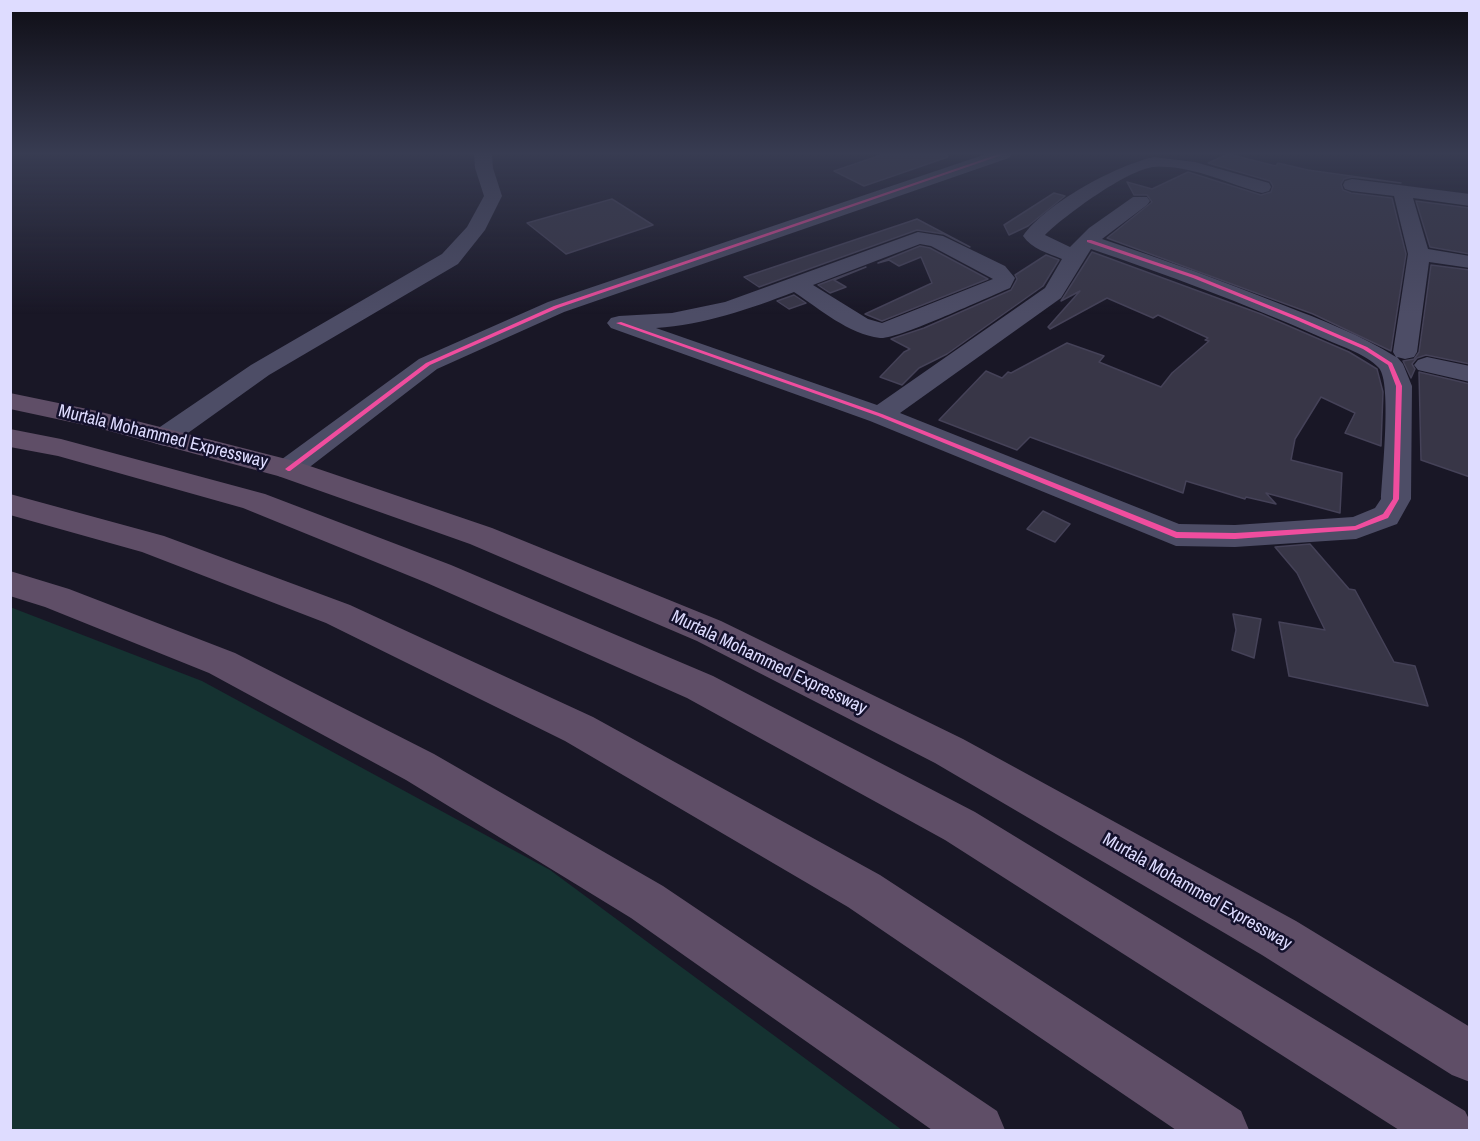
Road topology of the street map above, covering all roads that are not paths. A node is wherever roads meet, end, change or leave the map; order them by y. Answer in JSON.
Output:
{"nodes":[{"id":1,"x":488,"y":207,"type":"edge"},
{"id":2,"x":847,"y":207,"type":"edge"},
{"id":3,"x":1067,"y":207,"type":"edge"},
{"id":4,"x":1132,"y":207,"type":"edge"},
{"id":5,"x":1406,"y":207,"type":"edge"},
{"id":6,"x":1082,"y":248,"type":"junction"},
{"id":7,"x":1419,"y":254,"type":"junction"},
{"id":8,"x":1470,"y":262,"type":"edge"},
{"id":9,"x":796,"y":284,"type":"junction"},
{"id":10,"x":556,"y":307,"type":"junction"},
{"id":11,"x":619,"y":323,"type":"junction"},
{"id":12,"x":1405,"y":352,"type":"dead end"},
{"id":13,"x":1428,"y":365,"type":"dead end"},
{"id":14,"x":1470,"y":374,"type":"edge"},
{"id":15,"x":10,"y":401,"type":"edge"},
{"id":16,"x":880,"y":415,"type":"junction"},
{"id":17,"x":164,"y":436,"type":"junction"},
{"id":18,"x":10,"y":438,"type":"edge"},
{"id":19,"x":288,"y":469,"type":"junction"},
{"id":20,"x":10,"y":504,"type":"edge"},
{"id":21,"x":10,"y":583,"type":"edge"},
{"id":22,"x":1470,"y":1057,"type":"edge"},
{"id":23,"x":978,"y":1131,"type":"edge"},
{"id":24,"x":1222,"y":1131,"type":"edge"},
{"id":25,"x":1446,"y":1131,"type":"edge"}],
"edges":[{"from":1,"to":17,"type":"street"},
{"from":2,"to":10,"type":"street"},
{"from":3,"to":6,"type":"street"},
{"from":4,"to":6,"type":"street"},
{"from":5,"to":7,"type":"street"},
{"from":6,"to":16,"type":"street"},
{"from":6,"to":16,"type":"street"},
{"from":7,"to":8,"type":"street"},
{"from":7,"to":12,"type":"street"},
{"from":9,"to":9,"type":"street"},
{"from":9,"to":11,"type":"street"},
{"from":10,"to":11,"type":"street"},
{"from":10,"to":19,"type":"street"},
{"from":11,"to":16,"type":"street"},
{"from":13,"to":14,"type":"street"},
{"from":15,"to":17,"type":"highway","name":"Murtala Mohammed Expressway"},
{"from":17,"to":19,"type":"highway","name":"Murtala Mohammed Expressway"},
{"from":18,"to":25,"type":"highway","name":"Murtala Mohammed Expressway"},
{"from":19,"to":22,"type":"highway","name":"Murtala Mohammed Expressway"},
{"from":20,"to":24,"type":"highway"},
{"from":21,"to":23,"type":"highway"}]}
